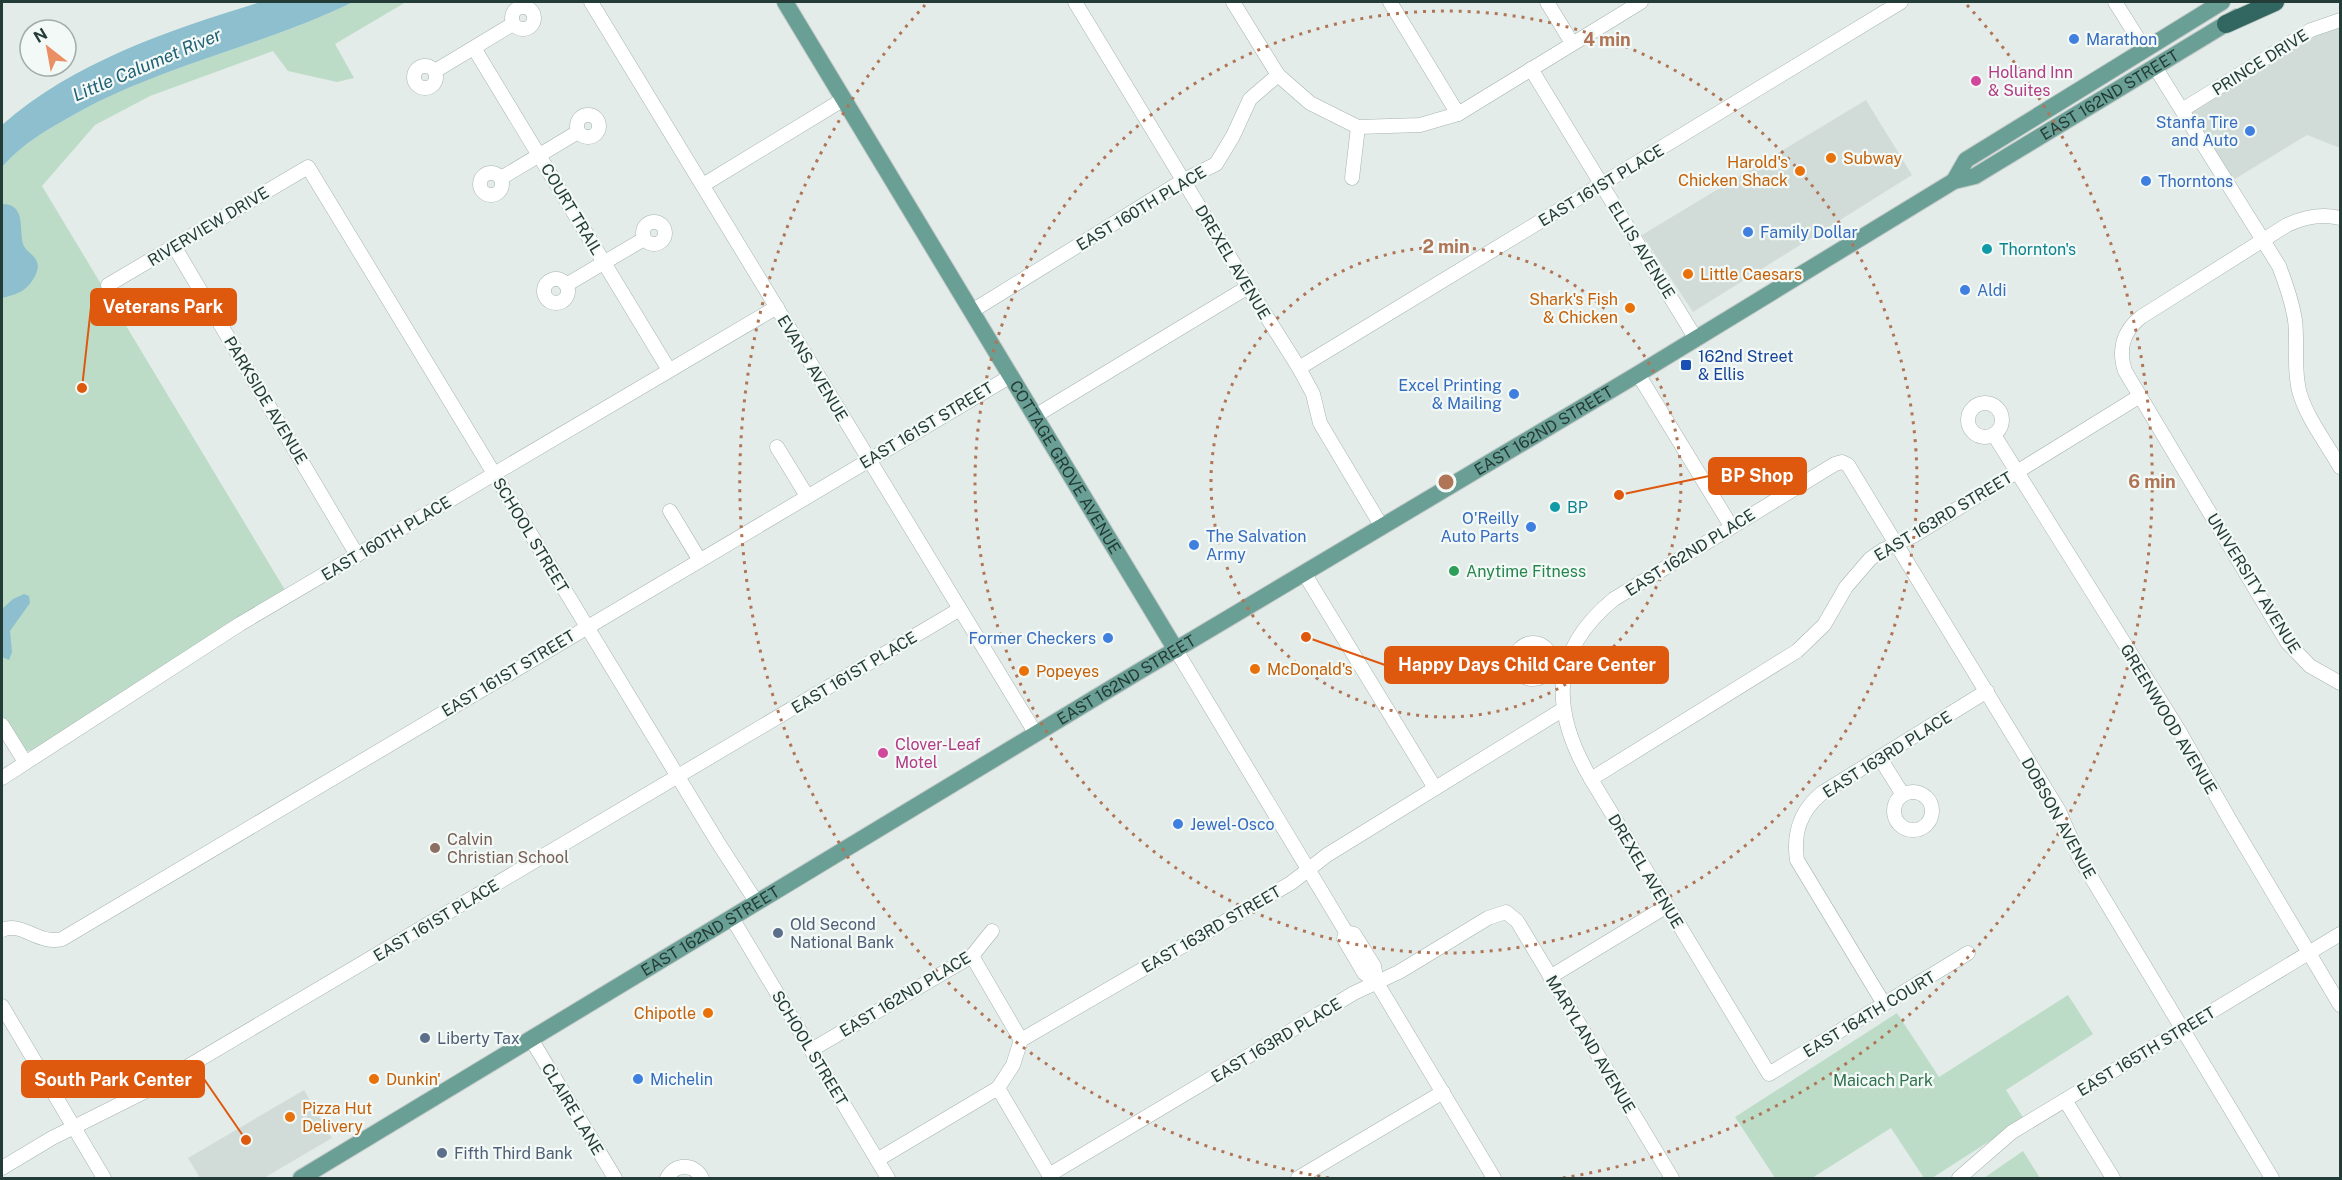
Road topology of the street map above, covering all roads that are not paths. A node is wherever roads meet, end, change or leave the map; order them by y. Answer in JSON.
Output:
{"nodes":[{"id":1,"x":591,"y":2,"type":"edge"},
{"id":2,"x":785,"y":2,"type":"edge"},
{"id":3,"x":1076,"y":2,"type":"edge"},
{"id":4,"x":1233,"y":2,"type":"edge"},
{"id":5,"x":1390,"y":2,"type":"edge"},
{"id":6,"x":1547,"y":2,"type":"edge"},
{"id":7,"x":1641,"y":2,"type":"edge"},
{"id":8,"x":1901,"y":2,"type":"edge"},
{"id":9,"x":2118,"y":2,"type":"edge"},
{"id":10,"x":2222,"y":2,"type":"edge"},
{"id":11,"x":2264,"y":2,"type":"edge"},
{"id":12,"x":2275,"y":2,"type":"edge"},
{"id":13,"x":2340,"y":20,"type":"edge"},
{"id":14,"x":513,"y":24,"type":"dead end"},
{"id":15,"x":2226,"y":24,"type":"junction"},
{"id":16,"x":1572,"y":43,"type":"junction"},
{"id":17,"x":474,"y":48,"type":"junction"},
{"id":18,"x":2144,"y":48,"type":"junction"},
{"id":19,"x":2155,"y":67,"type":"junction"},
{"id":20,"x":1531,"y":69,"type":"junction"},
{"id":21,"x":435,"y":71,"type":"dead end"},
{"id":22,"x":1278,"y":75,"type":"junction"},
{"id":23,"x":844,"y":99,"type":"junction"},
{"id":24,"x":2182,"y":110,"type":"junction"},
{"id":25,"x":1458,"y":114,"type":"junction"},
{"id":26,"x":1358,"y":128,"type":"junction"},
{"id":27,"x":579,"y":132,"type":"dead end"},
{"id":28,"x":539,"y":155,"type":"junction"},
{"id":29,"x":308,"y":167,"type":"joint"},
{"id":30,"x":501,"y":178,"type":"dead end"},
{"id":31,"x":1352,"y":178,"type":"dead end"},
{"id":32,"x":1184,"y":180,"type":"junction"},
{"id":33,"x":1954,"y":182,"type":"junction"},
{"id":34,"x":703,"y":185,"type":"junction"},
{"id":35,"x":1601,"y":185,"type":"junction"},
{"id":36,"x":2340,"y":218,"type":"edge"},
{"id":37,"x":644,"y":239,"type":"dead end"},
{"id":38,"x":2263,"y":240,"type":"junction"},
{"id":39,"x":174,"y":246,"type":"junction"},
{"id":40,"x":604,"y":262,"type":"junction"},
{"id":41,"x":108,"y":285,"type":"dead end"},
{"id":42,"x":566,"y":285,"type":"dead end"},
{"id":43,"x":1248,"y":287,"type":"junction"},
{"id":44,"x":777,"y":307,"type":"junction"},
{"id":45,"x":972,"y":311,"type":"junction"},
{"id":46,"x":1696,"y":339,"type":"junction"},
{"id":47,"x":1299,"y":368,"type":"junction"},
{"id":48,"x":669,"y":370,"type":"junction"},
{"id":49,"x":1638,"y":374,"type":"junction"},
{"id":50,"x":1011,"y":376,"type":"junction"},
{"id":51,"x":2139,"y":396,"type":"junction"},
{"id":52,"x":1035,"y":416,"type":"junction"},
{"id":53,"x":1994,"y":435,"type":"dead end"},
{"id":54,"x":777,"y":447,"type":"dead end"},
{"id":55,"x":869,"y":459,"type":"junction"},
{"id":56,"x":1842,"y":462,"type":"joint"},
{"id":57,"x":2340,"y":467,"type":"edge"},
{"id":58,"x":2017,"y":472,"type":"junction"},
{"id":59,"x":494,"y":474,"type":"junction"},
{"id":60,"x":807,"y":496,"type":"junction"},
{"id":61,"x":670,"y":511,"type":"dead end"},
{"id":62,"x":1731,"y":526,"type":"junction"},
{"id":63,"x":1382,"y":527,"type":"junction"},
{"id":64,"x":1897,"y":543,"type":"junction"},
{"id":65,"x":357,"y":555,"type":"junction"},
{"id":66,"x":699,"y":559,"type":"junction"},
{"id":67,"x":1305,"y":573,"type":"junction"},
{"id":68,"x":960,"y":609,"type":"junction"},
{"id":69,"x":587,"y":626,"type":"junction"},
{"id":70,"x":1176,"y":650,"type":"junction"},
{"id":71,"x":1551,"y":667,"type":"dead end"},
{"id":72,"x":1565,"y":669,"type":"junction"},
{"id":73,"x":2340,"y":683,"type":"edge"},
{"id":74,"x":1987,"y":691,"type":"junction"},
{"id":75,"x":1562,"y":710,"type":"junction"},
{"id":76,"x":2,"y":724,"type":"edge"},
{"id":77,"x":1035,"y":734,"type":"junction"},
{"id":78,"x":1880,"y":758,"type":"junction"},
{"id":79,"x":25,"y":762,"type":"junction"},
{"id":80,"x":678,"y":776,"type":"junction"},
{"id":81,"x":2,"y":778,"type":"edge"},
{"id":82,"x":1591,"y":779,"type":"junction"},
{"id":83,"x":1435,"y":788,"type":"junction"},
{"id":84,"x":1903,"y":795,"type":"dead end"},
{"id":85,"x":1309,"y":869,"type":"junction"},
{"id":86,"x":757,"y":903,"type":"junction"},
{"id":87,"x":1667,"y":906,"type":"junction"},
{"id":88,"x":1506,"y":912,"type":"joint"},
{"id":89,"x":732,"y":918,"type":"junction"},
{"id":90,"x":2,"y":930,"type":"edge"},
{"id":91,"x":992,"y":931,"type":"dead end"},
{"id":92,"x":2340,"y":934,"type":"edge"},
{"id":93,"x":1968,"y":953,"type":"dead end"},
{"id":94,"x":2309,"y":953,"type":"junction"},
{"id":95,"x":972,"y":956,"type":"junction"},
{"id":96,"x":1550,"y":977,"type":"junction"},
{"id":97,"x":1377,"y":983,"type":"junction"},
{"id":98,"x":1884,"y":1004,"type":"junction"},
{"id":99,"x":2340,"y":1005,"type":"edge"},
{"id":100,"x":2,"y":1008,"type":"edge"},
{"id":101,"x":2182,"y":1030,"type":"junction"},
{"id":102,"x":531,"y":1040,"type":"junction"},
{"id":103,"x":1021,"y":1040,"type":"junction"},
{"id":104,"x":811,"y":1050,"type":"junction"},
{"id":105,"x":1770,"y":1074,"type":"joint"},
{"id":106,"x":998,"y":1088,"type":"junction"},
{"id":107,"x":1443,"y":1092,"type":"junction"},
{"id":108,"x":2065,"y":1100,"type":"junction"},
{"id":109,"x":74,"y":1127,"type":"junction"},
{"id":110,"x":877,"y":1160,"type":"junction"},
{"id":111,"x":2,"y":1168,"type":"edge"},
{"id":112,"x":1050,"y":1177,"type":"edge"},
{"id":113,"x":104,"y":1179,"type":"edge"},
{"id":114,"x":301,"y":1179,"type":"edge"},
{"id":115,"x":615,"y":1179,"type":"edge"},
{"id":116,"x":667,"y":1179,"type":"edge"},
{"id":117,"x":702,"y":1179,"type":"edge"},
{"id":118,"x":888,"y":1179,"type":"edge"},
{"id":119,"x":1299,"y":1179,"type":"edge"},
{"id":120,"x":1494,"y":1179,"type":"edge"},
{"id":121,"x":1672,"y":1179,"type":"edge"},
{"id":122,"x":1959,"y":1179,"type":"edge"},
{"id":123,"x":2113,"y":1179,"type":"edge"},
{"id":124,"x":2272,"y":1179,"type":"edge"}],
"edges":[{"from":1,"to":34,"type":"street","name":"EVANS AVENUE"},
{"from":2,"to":23,"type":"main road","name":"COTTAGE GROVE AVENUE"},
{"from":3,"to":32,"type":"street","name":"DREXEL AVENUE"},
{"from":4,"to":22,"type":"street"},
{"from":5,"to":25,"type":"street"},
{"from":6,"to":16,"type":"street"},
{"from":7,"to":16,"type":"street"},
{"from":8,"to":35,"type":"street","name":"EAST 161ST PLACE"},
{"from":9,"to":18,"type":"street"},
{"from":10,"to":18,"type":"main road","name":"EAST 162ND STREET"},
{"from":11,"to":15,"type":"main road","name":"EAST 162ND STREET"},
{"from":12,"to":15,"type":"highway"},
{"from":13,"to":24,"type":"street","name":"PRINCE DRIVE"},
{"from":14,"to":17,"type":"street"},
{"from":15,"to":19,"type":"main road","name":"EAST 162ND STREET"},
{"from":16,"to":20,"type":"street"},
{"from":17,"to":21,"type":"street"},
{"from":17,"to":28,"type":"street","name":"COURT TRAIL"},
{"from":18,"to":19,"type":"main road"},
{"from":18,"to":33,"type":"main road","name":"EAST 162ND STREET"},
{"from":19,"to":24,"type":"street"},
{"from":19,"to":33,"type":"main road","name":"EAST 162ND STREET"},
{"from":20,"to":25,"type":"street"},
{"from":20,"to":35,"type":"street","name":"ELLIS AVENUE"},
{"from":22,"to":26,"type":"street"},
{"from":22,"to":32,"type":"street","name":"EAST 160TH PLACE"},
{"from":23,"to":34,"type":"street"},
{"from":23,"to":45,"type":"main road","name":"COTTAGE GROVE AVENUE"},
{"from":24,"to":38,"type":"street"},
{"from":25,"to":26,"type":"street"},
{"from":26,"to":31,"type":"street"},
{"from":27,"to":28,"type":"street"},
{"from":28,"to":30,"type":"street"},
{"from":28,"to":40,"type":"street","name":"COURT TRAIL"},
{"from":29,"to":39,"type":"street","name":"RIVERVIEW DRIVE"},
{"from":29,"to":59,"type":"street","name":"SCHOOL STREET"},
{"from":32,"to":43,"type":"street","name":"DREXEL AVENUE"},
{"from":32,"to":45,"type":"street","name":"EAST 160TH PLACE"},
{"from":33,"to":46,"type":"main road","name":"EAST 162ND STREET"},
{"from":34,"to":44,"type":"street","name":"EVANS AVENUE"},
{"from":35,"to":46,"type":"street","name":"ELLIS AVENUE"},
{"from":35,"to":47,"type":"street","name":"EAST 161ST PLACE"},
{"from":36,"to":38,"type":"street"},
{"from":37,"to":40,"type":"street"},
{"from":38,"to":51,"type":"street","name":"UNIVERSITY AVENUE"},
{"from":38,"to":57,"type":"street"},
{"from":39,"to":41,"type":"street","name":"RIVERVIEW DRIVE"},
{"from":39,"to":65,"type":"street","name":"PARKSIDE AVENUE"},
{"from":40,"to":42,"type":"street"},
{"from":40,"to":48,"type":"street","name":"COURT TRAIL"},
{"from":43,"to":47,"type":"street","name":"DREXEL AVENUE"},
{"from":43,"to":52,"type":"street"},
{"from":44,"to":48,"type":"street","name":"EAST 160TH PLACE"},
{"from":44,"to":55,"type":"street","name":"EVANS AVENUE"},
{"from":45,"to":50,"type":"main road","name":"COTTAGE GROVE AVENUE"},
{"from":46,"to":49,"type":"main road","name":"EAST 162ND STREET"},
{"from":47,"to":63,"type":"street","name":"DREXEL AVENUE"},
{"from":48,"to":59,"type":"street","name":"EAST 160TH PLACE"},
{"from":49,"to":62,"type":"street"},
{"from":49,"to":63,"type":"main road","name":"EAST 162ND STREET"},
{"from":50,"to":52,"type":"main road","name":"COTTAGE GROVE AVENUE"},
{"from":50,"to":55,"type":"street","name":"EAST 161ST STREET"},
{"from":51,"to":58,"type":"street","name":"EAST 163RD STREET"},
{"from":51,"to":73,"type":"street","name":"UNIVERSITY AVENUE"},
{"from":52,"to":70,"type":"main road","name":"COTTAGE GROVE AVENUE"},
{"from":53,"to":58,"type":"street","name":"GREENWOOD AVENUE"},
{"from":54,"to":60,"type":"street"},
{"from":55,"to":60,"type":"street","name":"EAST 161ST STREET"},
{"from":55,"to":68,"type":"street","name":"EVANS AVENUE"},
{"from":56,"to":62,"type":"street","name":"EAST 162ND PLACE"},
{"from":56,"to":64,"type":"street","name":"DOBSON AVENUE"},
{"from":58,"to":64,"type":"street","name":"EAST 163RD STREET"},
{"from":58,"to":94,"type":"street","name":"GREENWOOD AVENUE"},
{"from":59,"to":65,"type":"street","name":"EAST 160TH PLACE"},
{"from":59,"to":69,"type":"street","name":"SCHOOL STREET"},
{"from":60,"to":66,"type":"street","name":"EAST 161ST STREET"},
{"from":61,"to":66,"type":"street"},
{"from":62,"to":72,"type":"street","name":"EAST 162ND PLACE"},
{"from":63,"to":67,"type":"main road","name":"EAST 162ND STREET"},
{"from":64,"to":74,"type":"street","name":"DOBSON AVENUE"},
{"from":64,"to":82,"type":"street","name":"EAST 163RD STREET"},
{"from":65,"to":79,"type":"street","name":"EAST 160TH PLACE"},
{"from":66,"to":69,"type":"street","name":"EAST 161ST STREET"},
{"from":67,"to":70,"type":"main road","name":"EAST 162ND STREET"},
{"from":67,"to":83,"type":"street"},
{"from":68,"to":77,"type":"street","name":"EVANS AVENUE"},
{"from":68,"to":80,"type":"street","name":"EAST 161ST PLACE"},
{"from":69,"to":80,"type":"street","name":"SCHOOL STREET"},
{"from":69,"to":90,"type":"street","name":"EAST 161ST STREET"},
{"from":70,"to":77,"type":"main road","name":"EAST 162ND STREET"},
{"from":70,"to":85,"type":"street","name":"COTTAGE GROVE AVENUE"},
{"from":71,"to":72,"type":"street"},
{"from":72,"to":75,"type":"street","name":"DREXEL AVENUE"},
{"from":74,"to":78,"type":"street","name":"EAST 163RD PLACE"},
{"from":74,"to":101,"type":"street","name":"DOBSON AVENUE"},
{"from":75,"to":82,"type":"street","name":"DREXEL AVENUE"},
{"from":75,"to":83,"type":"street","name":"EAST 163RD STREET"},
{"from":76,"to":79,"type":"street"},
{"from":77,"to":86,"type":"main road","name":"EAST 162ND STREET"},
{"from":78,"to":84,"type":"street"},
{"from":78,"to":98,"type":"street","name":"EAST 163RD PLACE"},
{"from":79,"to":81,"type":"street","name":"EAST 160TH PLACE"},
{"from":80,"to":86,"type":"street","name":"SCHOOL STREET"},
{"from":80,"to":109,"type":"street","name":"EAST 161ST PLACE"},
{"from":82,"to":87,"type":"street","name":"DREXEL AVENUE"},
{"from":83,"to":85,"type":"street","name":"EAST 163RD STREET"},
{"from":85,"to":97,"type":"street","name":"COTTAGE GROVE AVENUE"},
{"from":85,"to":103,"type":"street","name":"EAST 163RD STREET"},
{"from":86,"to":89,"type":"main road","name":"EAST 162ND STREET"},
{"from":87,"to":96,"type":"street"},
{"from":87,"to":105,"type":"street","name":"DREXEL AVENUE"},
{"from":88,"to":96,"type":"street","name":"MARYLAND AVENUE"},
{"from":88,"to":97,"type":"street","name":"EAST 163RD PLACE"},
{"from":89,"to":102,"type":"main road","name":"EAST 162ND STREET"},
{"from":89,"to":104,"type":"street","name":"SCHOOL STREET"},
{"from":91,"to":95,"type":"street","name":"EAST 162ND PLACE"},
{"from":92,"to":94,"type":"street","name":"EAST 165TH STREET"},
{"from":93,"to":98,"type":"street","name":"EAST 164TH COURT"},
{"from":94,"to":99,"type":"street","name":"GREENWOOD AVENUE"},
{"from":94,"to":101,"type":"street","name":"EAST 165TH STREET"},
{"from":95,"to":103,"type":"street"},
{"from":95,"to":104,"type":"street","name":"EAST 162ND PLACE"},
{"from":96,"to":121,"type":"street","name":"MARYLAND AVENUE"},
{"from":97,"to":107,"type":"street","name":"COTTAGE GROVE AVENUE"},
{"from":97,"to":112,"type":"street","name":"EAST 163RD PLACE"},
{"from":98,"to":105,"type":"street","name":"EAST 164TH COURT"},
{"from":100,"to":109,"type":"street"},
{"from":101,"to":108,"type":"street","name":"EAST 165TH STREET"},
{"from":101,"to":124,"type":"street","name":"DOBSON AVENUE"},
{"from":102,"to":114,"type":"main road","name":"EAST 162ND STREET"},
{"from":102,"to":115,"type":"street","name":"CLAIRE LANE"},
{"from":103,"to":106,"type":"street"},
{"from":104,"to":110,"type":"street","name":"SCHOOL STREET"},
{"from":106,"to":110,"type":"street"},
{"from":106,"to":112,"type":"street"},
{"from":107,"to":119,"type":"street"},
{"from":107,"to":120,"type":"street","name":"COTTAGE GROVE AVENUE"},
{"from":108,"to":122,"type":"street","name":"EAST 165TH STREET"},
{"from":108,"to":123,"type":"street"},
{"from":109,"to":111,"type":"street","name":"EAST 161ST PLACE"},
{"from":109,"to":113,"type":"street"},
{"from":110,"to":118,"type":"street","name":"SCHOOL STREET"},
{"from":116,"to":117,"type":"street"}]}
